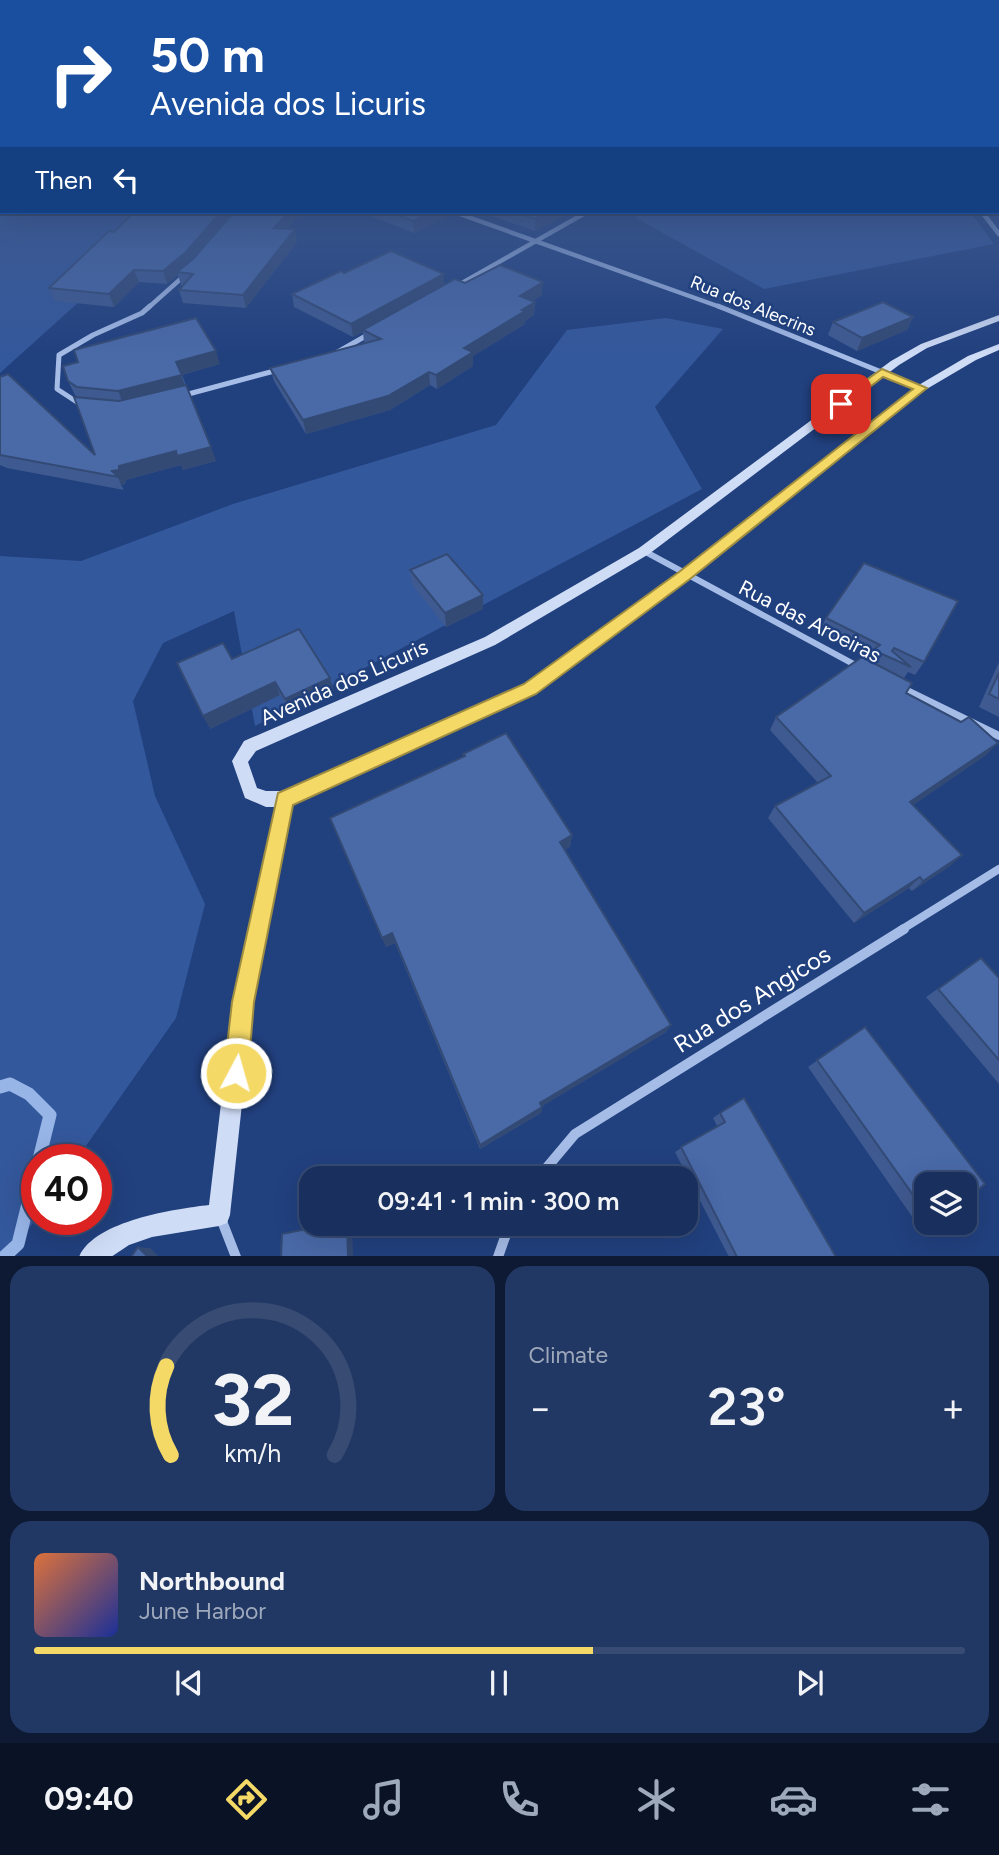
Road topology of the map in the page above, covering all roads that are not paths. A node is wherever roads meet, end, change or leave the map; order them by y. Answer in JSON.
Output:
{"nodes":[{"id":1,"x":527,"y":239,"type":"edge"},
{"id":2,"x":542,"y":239,"type":"edge"},
{"id":3,"x":536,"y":242,"type":"junction"},
{"id":4,"x":194,"y":268,"type":"edge"},
{"id":5,"x":451,"y":289,"type":"edge"},
{"id":6,"x":999,"y":318,"type":"edge"},
{"id":7,"x":378,"y":330,"type":"edge"},
{"id":8,"x":999,"y":347,"type":"edge"},
{"id":9,"x":329,"y":357,"type":"edge"},
{"id":10,"x":291,"y":367,"type":"edge"},
{"id":11,"x":882,"y":372,"type":"junction"},
{"id":12,"x":921,"y":388,"type":"junction"},
{"id":13,"x":176,"y":397,"type":"edge"},
{"id":14,"x":93,"y":407,"type":"edge"},
{"id":15,"x":644,"y":551,"type":"junction"},
{"id":16,"x":685,"y":575,"type":"junction"},
{"id":17,"x":871,"y":673,"type":"edge"},
{"id":18,"x":896,"y":685,"type":"edge"},
{"id":19,"x":999,"y":736,"type":"edge"},
{"id":20,"x":285,"y":799,"type":"junction"},
{"id":21,"x":999,"y":869,"type":"edge"},
{"id":22,"x":548,"y":1166,"type":"edge"},
{"id":23,"x":219,"y":1215,"type":"junction"},
{"id":24,"x":505,"y":1236,"type":"edge"},
{"id":25,"x":91,"y":1256,"type":"edge"},
{"id":26,"x":236,"y":1256,"type":"edge"},
{"id":27,"x":498,"y":1256,"type":"edge"}],
"edges":[{"from":1,"to":3,"type":"street","name":"Rua dos Alecrins"},
{"from":2,"to":3,"type":"street"},
{"from":3,"to":5,"type":"street"},
{"from":3,"to":11,"type":"street","name":"Rua dos Alecrins"},
{"from":4,"to":14,"type":"street"},
{"from":6,"to":11,"type":"street","name":"Avenida dos Licuris"},
{"from":7,"to":9,"type":"street"},
{"from":8,"to":12,"type":"street"},
{"from":10,"to":13,"type":"street"},
{"from":11,"to":12,"type":"street","name":"Rua dos Alecrins"},
{"from":11,"to":15,"type":"street","name":"Avenida dos Licuris"},
{"from":12,"to":16,"type":"street"},
{"from":15,"to":16,"type":"street","name":"Rua das Aroeiras"},
{"from":15,"to":20,"type":"street","name":"Avenida dos Licuris"},
{"from":16,"to":17,"type":"street","name":"Rua das Aroeiras"},
{"from":16,"to":20,"type":"street"},
{"from":18,"to":19,"type":"street","name":"Rua das Aroeiras"},
{"from":20,"to":23,"type":"street"},
{"from":21,"to":22,"type":"street","name":"Rua dos Angicos"},
{"from":23,"to":25,"type":"street"},
{"from":23,"to":26,"type":"street"},
{"from":24,"to":27,"type":"street"}]}
